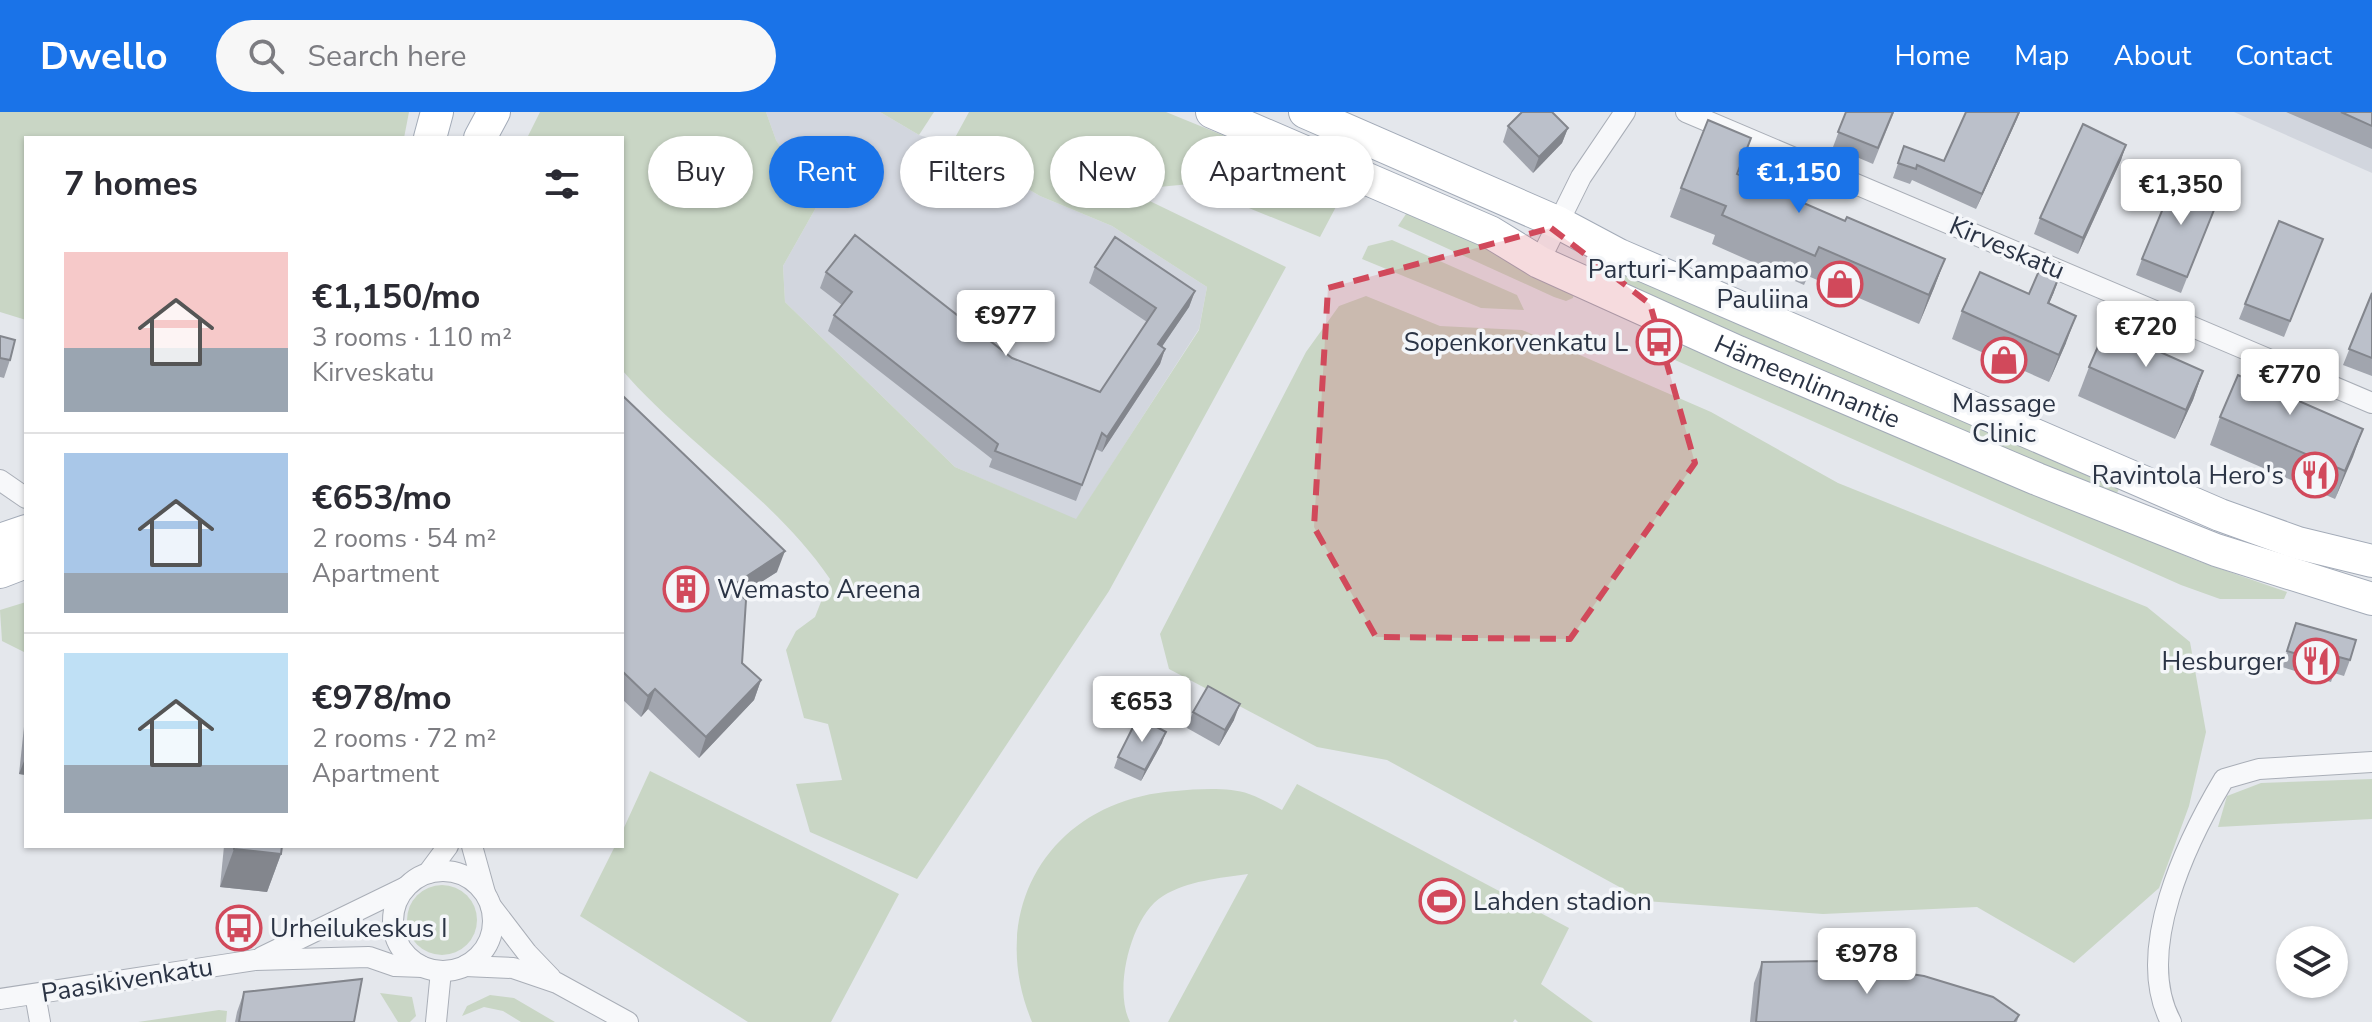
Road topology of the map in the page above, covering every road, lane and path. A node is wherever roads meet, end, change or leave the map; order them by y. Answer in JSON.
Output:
{"nodes":[{"id":1,"x":437,"y":112,"type":"edge"},
{"id":2,"x":475,"y":112,"type":"edge"},
{"id":3,"x":494,"y":112,"type":"edge"},
{"id":4,"x":1305,"y":112,"type":"edge"},
{"id":5,"x":1625,"y":112,"type":"edge"},
{"id":6,"x":1686,"y":112,"type":"edge"},
{"id":7,"x":1229,"y":115,"type":"edge"},
{"id":8,"x":431,"y":136,"type":"edge"},
{"id":9,"x":468,"y":136,"type":"edge"},
{"id":10,"x":481,"y":136,"type":"edge"},
{"id":11,"x":1559,"y":223,"type":"junction"},
{"id":12,"x":1539,"y":262,"type":"junction"},
{"id":13,"x":2372,"y":403,"type":"edge"},
{"id":14,"x":0,"y":480,"type":"edge"},
{"id":15,"x":24,"y":497,"type":"edge"},
{"id":16,"x":2372,"y":561,"type":"edge"},
{"id":17,"x":24,"y":563,"type":"edge"},
{"id":18,"x":0,"y":572,"type":"edge"},
{"id":19,"x":2372,"y":599,"type":"edge"},
{"id":20,"x":2372,"y":762,"type":"edge"},
{"id":21,"x":447,"y":848,"type":"edge"},
{"id":22,"x":473,"y":848,"type":"edge"},
{"id":23,"x":428,"y":873,"type":"junction"},
{"id":24,"x":406,"y":887,"type":"junction"},
{"id":25,"x":488,"y":899,"type":"junction"},
{"id":26,"x":255,"y":960,"type":"junction"},
{"id":27,"x":465,"y":966,"type":"junction"},
{"id":28,"x":432,"y":969,"type":"junction"},
{"id":29,"x":557,"y":983,"type":"junction"},
{"id":30,"x":35,"y":994,"type":"junction"},
{"id":31,"x":0,"y":999,"type":"edge"},
{"id":32,"x":40,"y":1022,"type":"edge"},
{"id":33,"x":436,"y":1022,"type":"edge"},
{"id":34,"x":628,"y":1022,"type":"edge"},
{"id":35,"x":2171,"y":1022,"type":"edge"}],
"edges":[{"from":1,"to":8,"type":"main road"},
{"from":2,"to":9,"type":"main road"},
{"from":3,"to":10,"type":"main road"},
{"from":4,"to":11,"type":"main road","name":"Hämeenlinnantie"},
{"from":5,"to":11,"type":"street"},
{"from":6,"to":13,"type":"street","name":"Kirveskatu"},
{"from":7,"to":12,"type":"main road","name":"Hämeenlinnantie"},
{"from":11,"to":12,"type":"street"},
{"from":11,"to":16,"type":"main road","name":"Hämeenlinnantie"},
{"from":12,"to":19,"type":"main road","name":"Hämeenlinnantie"},
{"from":14,"to":15,"type":"street"},
{"from":17,"to":18,"type":"main road"},
{"from":20,"to":35,"type":"street"},
{"from":21,"to":23,"type":"street"},
{"from":22,"to":25,"type":"street"},
{"from":23,"to":24,"type":"street"},
{"from":23,"to":25,"type":"street"},
{"from":24,"to":26,"type":"street","name":"Paasikivenkatu"},
{"from":24,"to":28,"type":"street"},
{"from":25,"to":27,"type":"street"},
{"from":25,"to":29,"type":"street"},
{"from":26,"to":28,"type":"street","name":"Paasikivenkatu"},
{"from":26,"to":30,"type":"street","name":"Paasikivenkatu"},
{"from":27,"to":28,"type":"street"},
{"from":27,"to":29,"type":"street"},
{"from":28,"to":33,"type":"street"},
{"from":29,"to":34,"type":"street"},
{"from":30,"to":31,"type":"street","name":"Paasikivenkatu"},
{"from":30,"to":32,"type":"street"}]}
